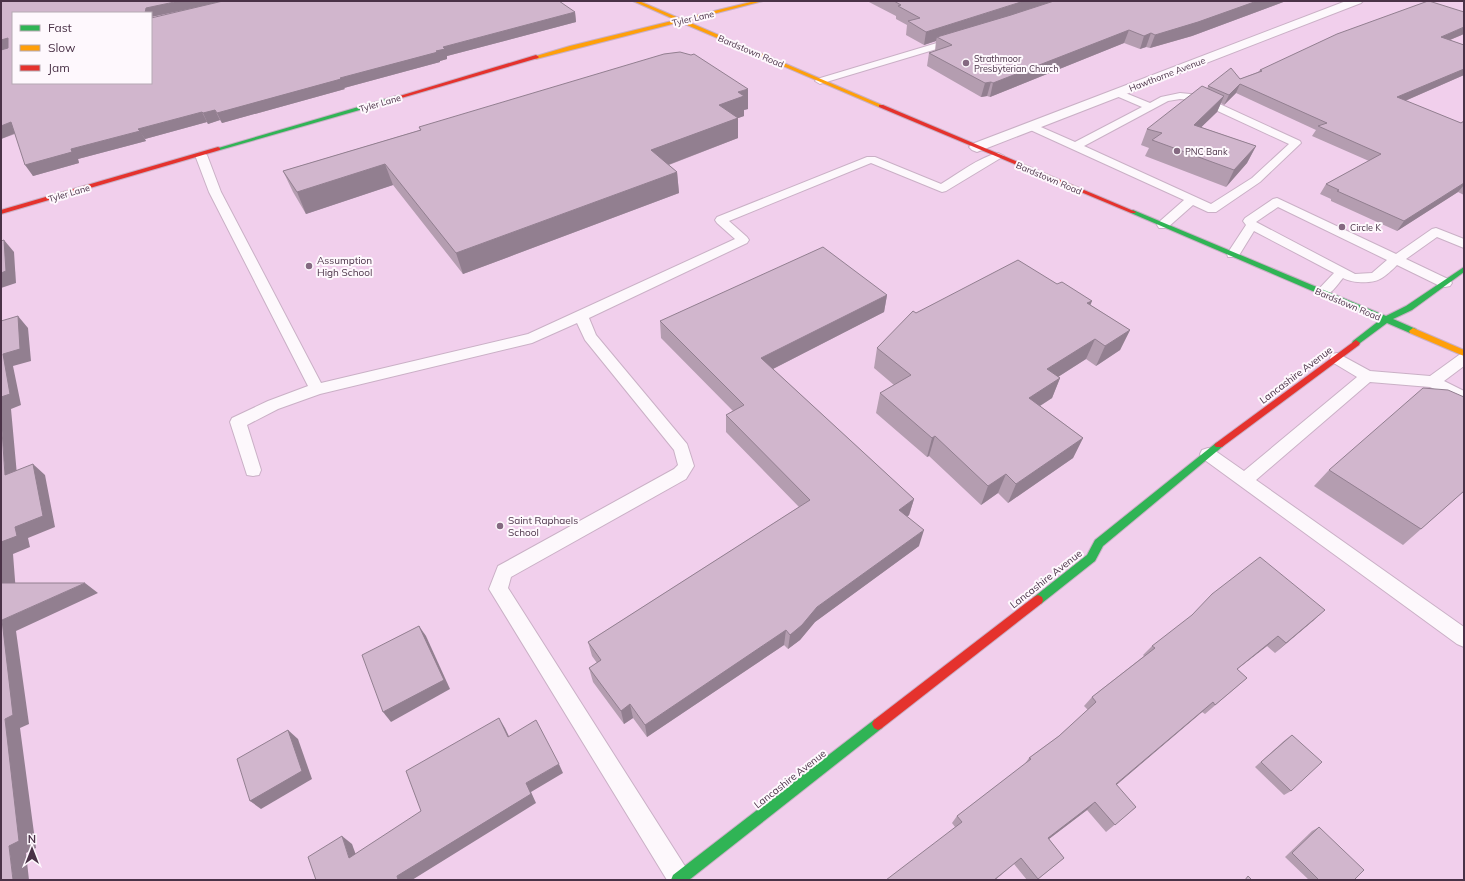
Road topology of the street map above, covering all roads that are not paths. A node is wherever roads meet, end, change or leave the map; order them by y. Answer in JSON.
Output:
{"nodes":[{"id":1,"x":635,"y":1,"type":"edge"},
{"id":2,"x":762,"y":1,"type":"edge"},
{"id":3,"x":1357,"y":1,"type":"edge"},
{"id":4,"x":681,"y":21,"type":"junction"},
{"id":5,"x":968,"y":36,"type":"edge"},
{"id":6,"x":820,"y":81,"type":"junction"},
{"id":7,"x":1118,"y":93,"type":"junction"},
{"id":8,"x":1150,"y":107,"type":"junction"},
{"id":9,"x":1030,"y":126,"type":"junction"},
{"id":10,"x":1075,"y":146,"type":"junction"},
{"id":11,"x":977,"y":147,"type":"junction"},
{"id":12,"x":201,"y":155,"type":"junction"},
{"id":13,"x":998,"y":156,"type":"junction"},
{"id":14,"x":1191,"y":200,"type":"junction"},
{"id":15,"x":1,"y":212,"type":"edge"},
{"id":16,"x":1163,"y":225,"type":"junction"},
{"id":17,"x":1252,"y":225,"type":"junction"},
{"id":18,"x":1464,"y":244,"type":"edge"},
{"id":19,"x":1233,"y":254,"type":"junction"},
{"id":20,"x":1397,"y":259,"type":"junction"},
{"id":21,"x":1340,"y":268,"type":"junction"},
{"id":22,"x":1464,"y":269,"type":"edge"},
{"id":23,"x":1445,"y":283,"type":"junction"},
{"id":24,"x":1322,"y":293,"type":"junction"},
{"id":25,"x":581,"y":316,"type":"junction"},
{"id":26,"x":1385,"y":320,"type":"junction"},
{"id":27,"x":1464,"y":353,"type":"edge"},
{"id":28,"x":1337,"y":358,"type":"junction"},
{"id":29,"x":1464,"y":359,"type":"edge"},
{"id":30,"x":1367,"y":376,"type":"junction"},
{"id":31,"x":1433,"y":382,"type":"junction"},
{"id":32,"x":317,"y":389,"type":"junction"},
{"id":33,"x":1464,"y":398,"type":"edge"},
{"id":34,"x":1208,"y":454,"type":"junction"},
{"id":35,"x":253,"y":470,"type":"dead end"},
{"id":36,"x":1245,"y":480,"type":"junction"},
{"id":37,"x":1464,"y":638,"type":"edge"},
{"id":38,"x":679,"y":880,"type":"edge"}],
"edges":[{"from":1,"to":4,"type":"street","name":"Bardstown Road"},
{"from":2,"to":4,"type":"street","name":"Tyler Lane"},
{"from":3,"to":7,"type":"street","name":"Hawthorne Avenue"},
{"from":4,"to":6,"type":"street","name":"Bardstown Road"},
{"from":4,"to":12,"type":"street","name":"Tyler Lane"},
{"from":5,"to":6,"type":"lane"},
{"from":6,"to":11,"type":"street","name":"Bardstown Road"},
{"from":7,"to":8,"type":"lane"},
{"from":7,"to":9,"type":"street","name":"Hawthorne Avenue"},
{"from":8,"to":10,"type":"lane"},
{"from":8,"to":14,"type":"lane"},
{"from":9,"to":10,"type":"lane"},
{"from":9,"to":11,"type":"street","name":"Hawthorne Avenue"},
{"from":10,"to":14,"type":"lane"},
{"from":11,"to":13,"type":"street","name":"Bardstown Road"},
{"from":12,"to":15,"type":"street","name":"Tyler Lane"},
{"from":12,"to":32,"type":"lane"},
{"from":13,"to":16,"type":"street","name":"Bardstown Road"},
{"from":13,"to":25,"type":"lane"},
{"from":14,"to":16,"type":"lane"},
{"from":16,"to":19,"type":"street","name":"Bardstown Road"},
{"from":17,"to":19,"type":"lane"},
{"from":17,"to":20,"type":"lane"},
{"from":17,"to":21,"type":"lane"},
{"from":18,"to":20,"type":"lane"},
{"from":19,"to":24,"type":"street","name":"Bardstown Road"},
{"from":20,"to":21,"type":"lane"},
{"from":20,"to":23,"type":"lane"},
{"from":21,"to":24,"type":"lane"},
{"from":22,"to":23,"type":"street","name":"Lancashire Avenue"},
{"from":23,"to":26,"type":"street","name":"Lancashire Avenue"},
{"from":24,"to":26,"type":"street","name":"Bardstown Road"},
{"from":25,"to":32,"type":"lane"},
{"from":25,"to":38,"type":"lane"},
{"from":26,"to":27,"type":"street","name":"Bardstown Road"},
{"from":26,"to":28,"type":"street","name":"Lancashire Avenue"},
{"from":28,"to":30,"type":"lane"},
{"from":28,"to":34,"type":"street","name":"Lancashire Avenue"},
{"from":29,"to":31,"type":"lane"},
{"from":30,"to":31,"type":"lane"},
{"from":30,"to":36,"type":"lane"},
{"from":31,"to":33,"type":"lane"},
{"from":32,"to":35,"type":"lane"},
{"from":34,"to":36,"type":"lane"},
{"from":34,"to":38,"type":"street","name":"Lancashire Avenue"},
{"from":36,"to":37,"type":"lane"}]}
